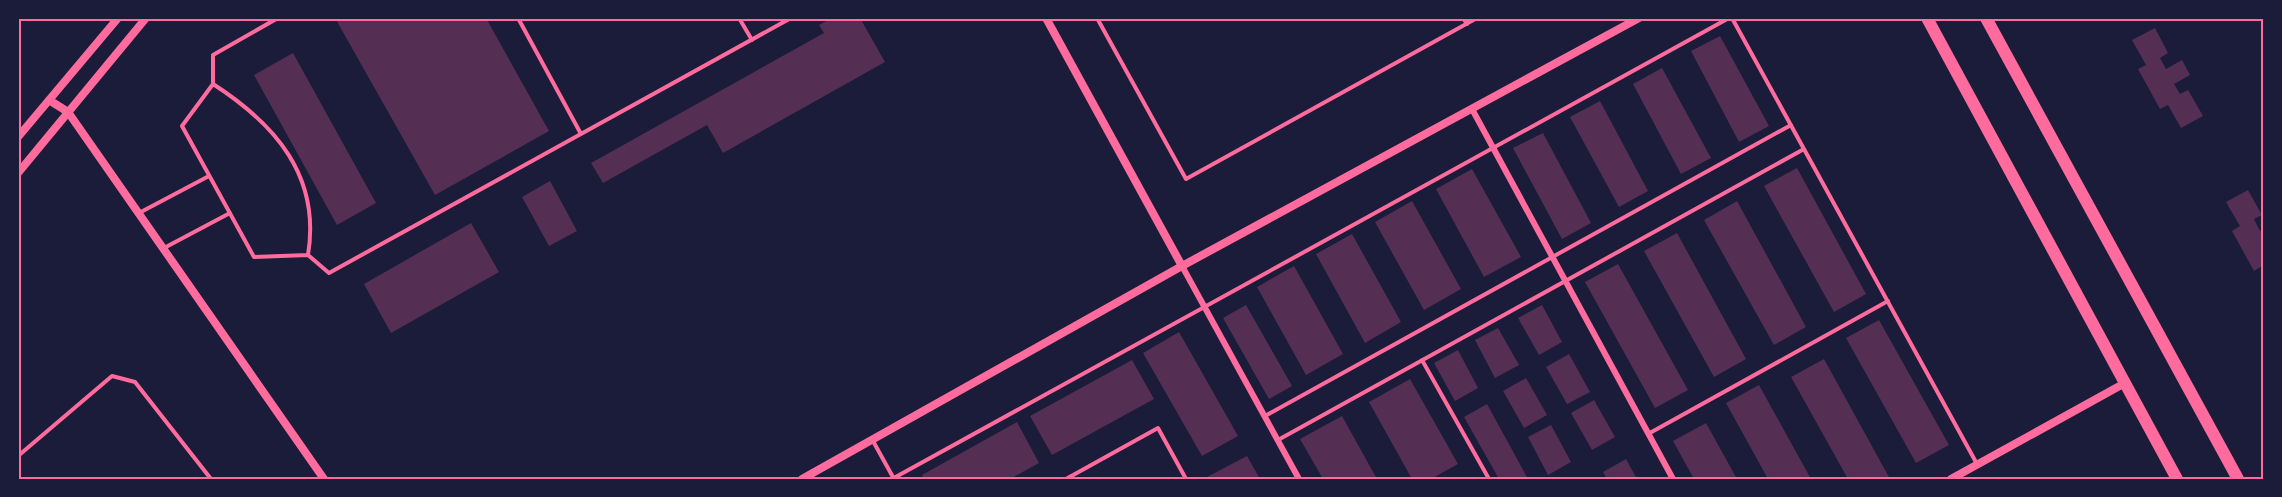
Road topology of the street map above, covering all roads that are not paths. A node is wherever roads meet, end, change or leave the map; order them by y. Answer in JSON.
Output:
{"nodes":[{"id":1,"x":118,"y":18,"type":"edge"},
{"id":2,"x":146,"y":18,"type":"edge"},
{"id":3,"x":278,"y":18,"type":"edge"},
{"id":4,"x":519,"y":18,"type":"edge"},
{"id":5,"x":739,"y":18,"type":"edge"},
{"id":6,"x":791,"y":18,"type":"edge"},
{"id":7,"x":1046,"y":18,"type":"edge"},
{"id":8,"x":1096,"y":18,"type":"edge"},
{"id":9,"x":1463,"y":18,"type":"edge"},
{"id":10,"x":1478,"y":18,"type":"edge"},
{"id":11,"x":1640,"y":18,"type":"edge"},
{"id":12,"x":1731,"y":18,"type":"edge"},
{"id":13,"x":1928,"y":18,"type":"edge"},
{"id":14,"x":1986,"y":18,"type":"edge"},
{"id":15,"x":1467,"y":24,"type":"junction"},
{"id":16,"x":752,"y":40,"type":"junction"},
{"id":17,"x":213,"y":84,"type":"junction"},
{"id":18,"x":49,"y":100,"type":"junction"},
{"id":19,"x":1472,"y":109,"type":"junction"},
{"id":20,"x":68,"y":112,"type":"junction"},
{"id":21,"x":1791,"y":125,"type":"junction"},
{"id":22,"x":581,"y":134,"type":"junction"},
{"id":23,"x":18,"y":137,"type":"edge"},
{"id":24,"x":1493,"y":148,"type":"junction"},
{"id":25,"x":1804,"y":149,"type":"junction"},
{"id":26,"x":18,"y":173,"type":"edge"},
{"id":27,"x":209,"y":176,"type":"junction"},
{"id":28,"x":139,"y":213,"type":"junction"},
{"id":29,"x":230,"y":213,"type":"junction"},
{"id":30,"x":163,"y":248,"type":"junction"},
{"id":31,"x":308,"y":255,"type":"junction"},
{"id":32,"x":1552,"y":257,"type":"junction"},
{"id":33,"x":1182,"y":266,"type":"junction"},
{"id":34,"x":1565,"y":281,"type":"junction"},
{"id":35,"x":1888,"y":301,"type":"junction"},
{"id":36,"x":1205,"y":307,"type":"junction"},
{"id":37,"x":1422,"y":360,"type":"junction"},
{"id":38,"x":2125,"y":383,"type":"junction"},
{"id":39,"x":1265,"y":416,"type":"junction"},
{"id":40,"x":1648,"y":434,"type":"junction"},
{"id":41,"x":1278,"y":440,"type":"junction"},
{"id":42,"x":872,"y":441,"type":"junction"},
{"id":43,"x":18,"y":456,"type":"edge"},
{"id":44,"x":1978,"y":465,"type":"junction"},
{"id":45,"x":1962,"y":476,"type":"edge"},
{"id":46,"x":211,"y":479,"type":"edge"},
{"id":47,"x":324,"y":479,"type":"edge"},
{"id":48,"x":802,"y":479,"type":"edge"},
{"id":49,"x":893,"y":479,"type":"edge"},
{"id":50,"x":1066,"y":479,"type":"edge"},
{"id":51,"x":1186,"y":479,"type":"edge"},
{"id":52,"x":1299,"y":479,"type":"edge"},
{"id":53,"x":1489,"y":479,"type":"edge"},
{"id":54,"x":1672,"y":479,"type":"edge"},
{"id":55,"x":1951,"y":479,"type":"edge"},
{"id":56,"x":2176,"y":479,"type":"edge"},
{"id":57,"x":2238,"y":479,"type":"edge"}],
"edges":[{"from":1,"to":18,"type":"street"},
{"from":2,"to":20,"type":"street"},
{"from":3,"to":17,"type":"lane"},
{"from":4,"to":22,"type":"lane"},
{"from":5,"to":16,"type":"lane"},
{"from":6,"to":16,"type":"lane"},
{"from":7,"to":33,"type":"street"},
{"from":8,"to":15,"type":"lane"},
{"from":9,"to":15,"type":"lane"},
{"from":10,"to":15,"type":"lane"},
{"from":11,"to":19,"type":"street"},
{"from":12,"to":21,"type":"lane"},
{"from":12,"to":24,"type":"lane"},
{"from":13,"to":38,"type":"highway"},
{"from":14,"to":57,"type":"highway"},
{"from":16,"to":22,"type":"lane"},
{"from":17,"to":27,"type":"lane"},
{"from":17,"to":31,"type":"lane"},
{"from":18,"to":20,"type":"street"},
{"from":18,"to":23,"type":"street"},
{"from":19,"to":24,"type":"street"},
{"from":19,"to":33,"type":"street"},
{"from":20,"to":26,"type":"street"},
{"from":20,"to":28,"type":"street"},
{"from":21,"to":25,"type":"lane"},
{"from":21,"to":32,"type":"lane"},
{"from":22,"to":31,"type":"lane"},
{"from":24,"to":32,"type":"street"},
{"from":24,"to":36,"type":"lane"},
{"from":25,"to":34,"type":"lane"},
{"from":25,"to":35,"type":"lane"},
{"from":27,"to":28,"type":"lane"},
{"from":27,"to":29,"type":"lane"},
{"from":28,"to":30,"type":"street"},
{"from":29,"to":30,"type":"lane"},
{"from":29,"to":31,"type":"lane"},
{"from":30,"to":47,"type":"street"},
{"from":32,"to":34,"type":"street"},
{"from":32,"to":39,"type":"lane"},
{"from":33,"to":36,"type":"street"},
{"from":33,"to":42,"type":"street"},
{"from":34,"to":37,"type":"lane"},
{"from":34,"to":40,"type":"street"},
{"from":35,"to":40,"type":"lane"},
{"from":35,"to":44,"type":"lane"},
{"from":36,"to":39,"type":"street"},
{"from":36,"to":49,"type":"lane"},
{"from":37,"to":41,"type":"lane"},
{"from":37,"to":53,"type":"lane"},
{"from":38,"to":44,"type":"street"},
{"from":38,"to":56,"type":"highway"},
{"from":39,"to":41,"type":"street"},
{"from":40,"to":54,"type":"street"},
{"from":41,"to":52,"type":"street"},
{"from":42,"to":48,"type":"street"},
{"from":42,"to":49,"type":"lane"},
{"from":43,"to":46,"type":"lane"},
{"from":44,"to":45,"type":"street"},
{"from":45,"to":55,"type":"street"},
{"from":50,"to":51,"type":"lane"}]}
